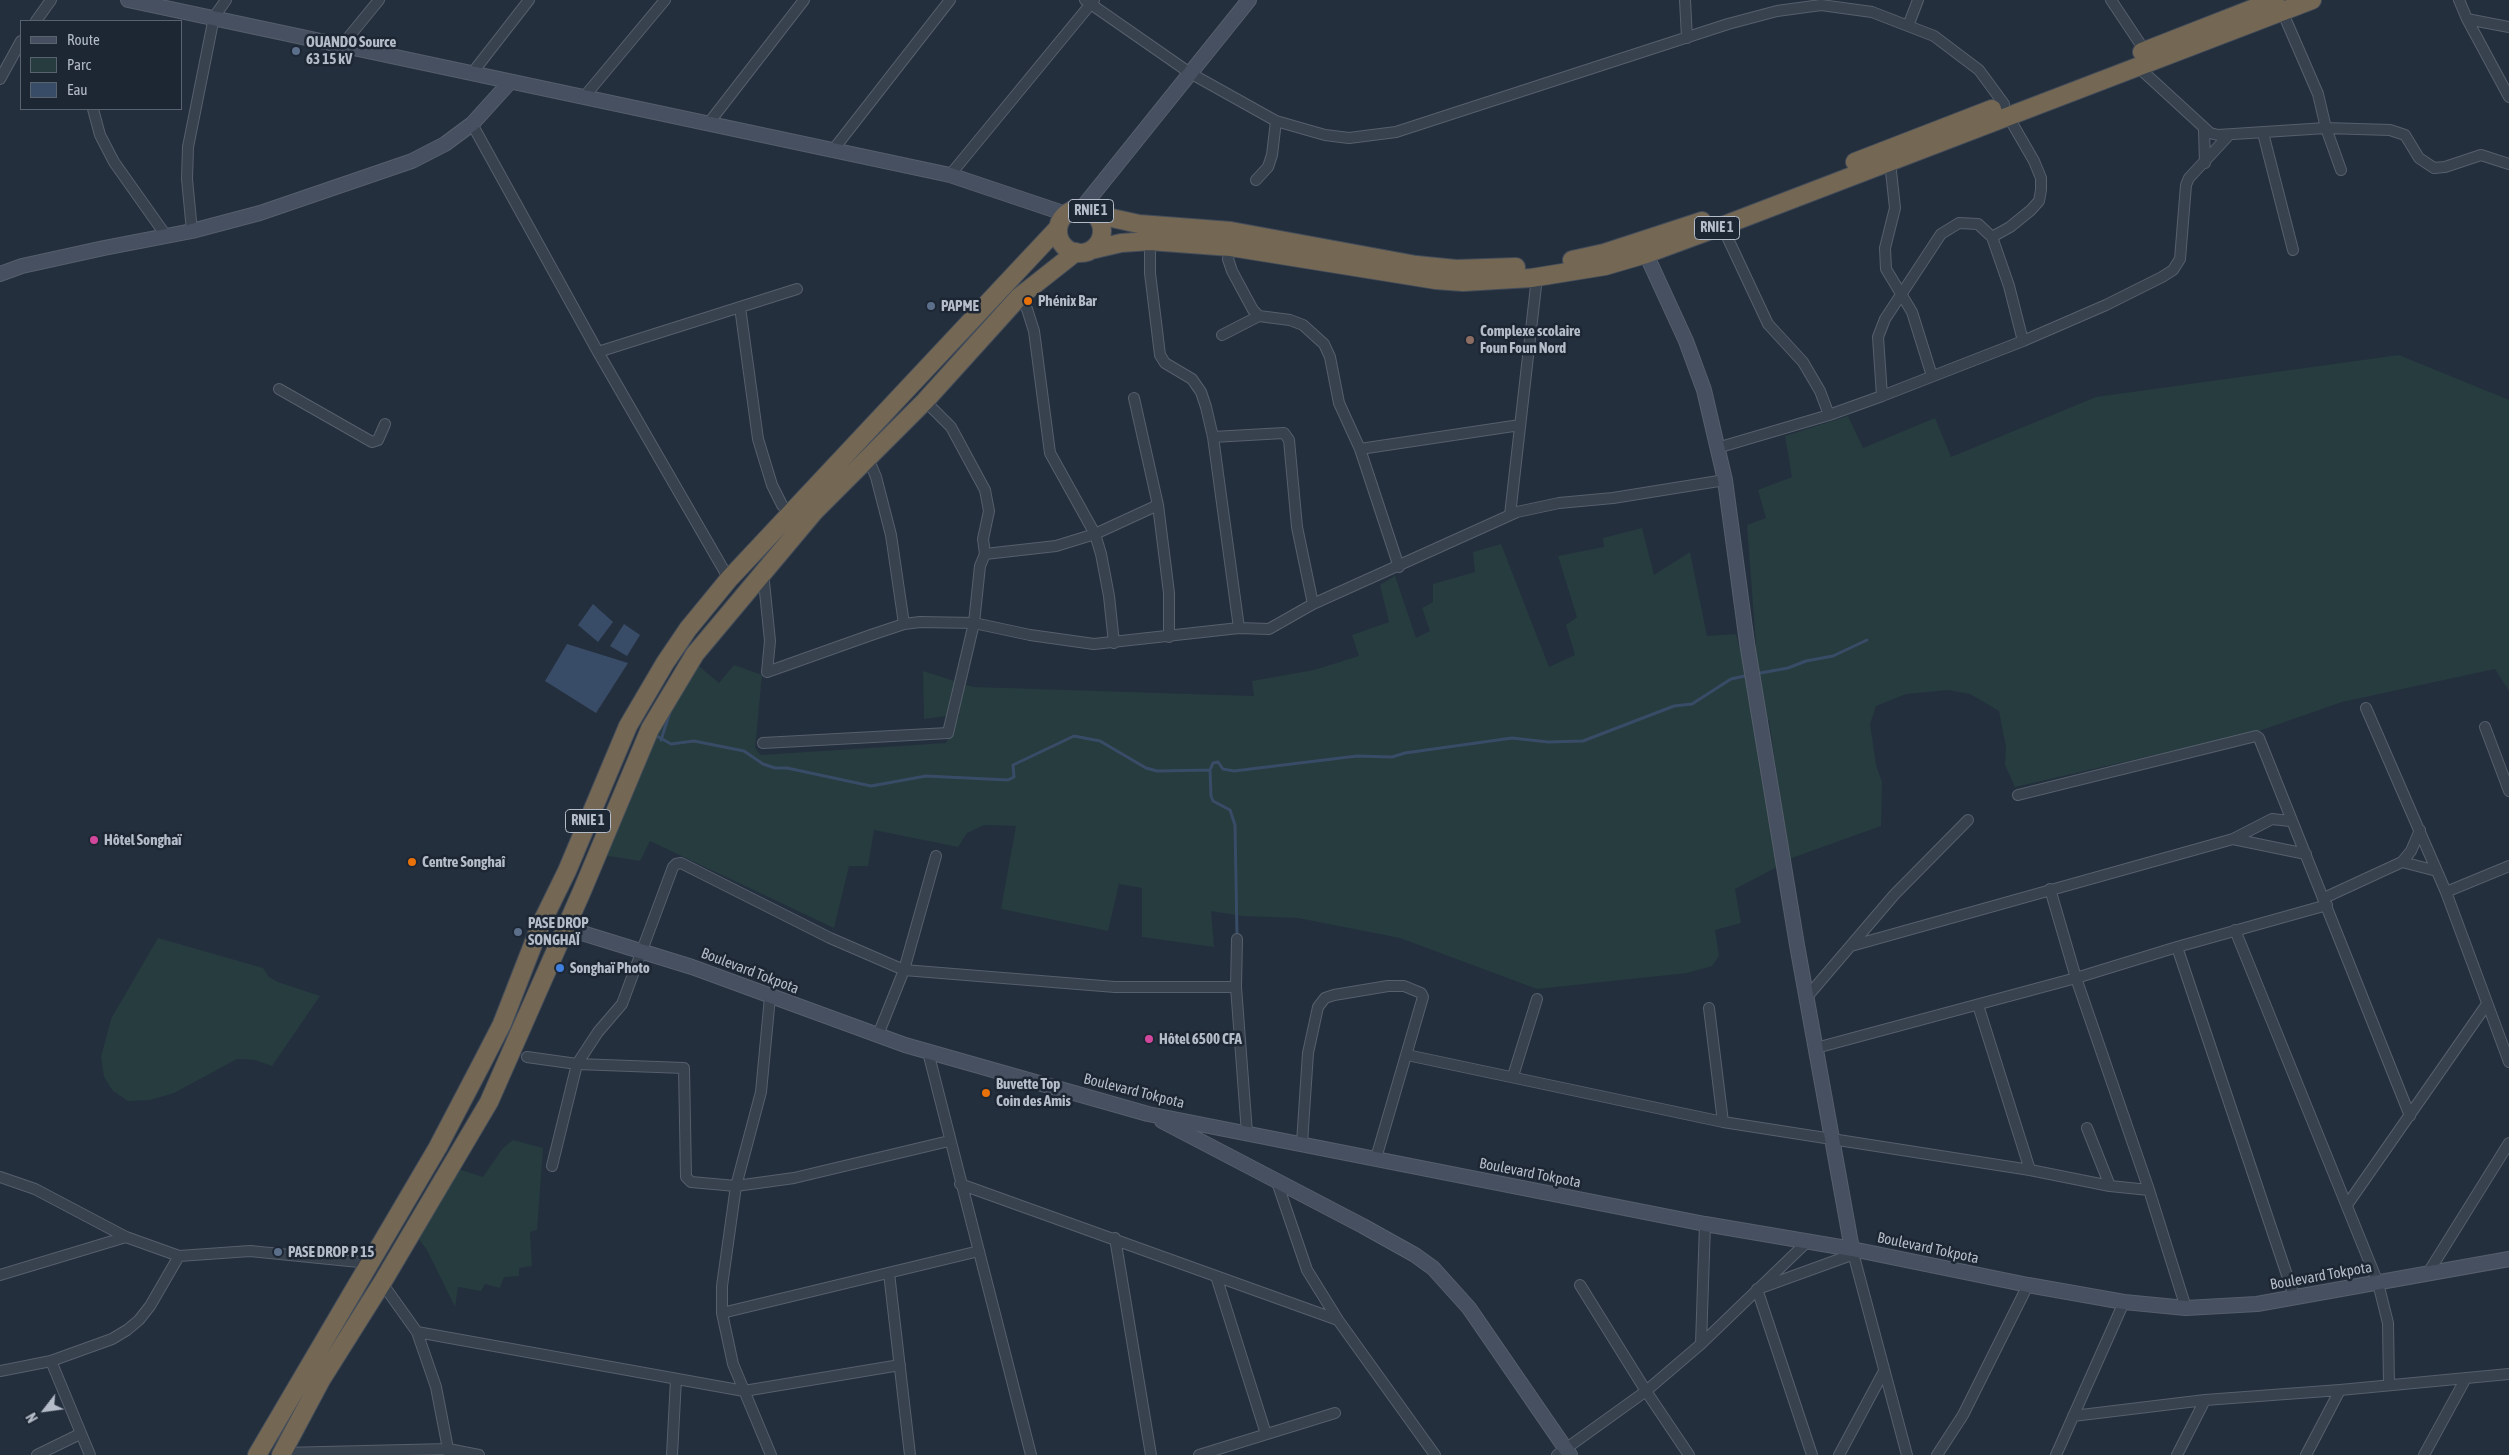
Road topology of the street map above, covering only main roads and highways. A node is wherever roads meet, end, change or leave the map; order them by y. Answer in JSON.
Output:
{"nodes":[{"id":1,"x":2312,"y":0,"type":"edge"},
{"id":2,"x":2278,"y":6,"type":"edge"},
{"id":3,"x":2006,"y":110,"type":"junction"},
{"id":4,"x":1075,"y":216,"type":"junction"},
{"id":5,"x":1084,"y":251,"type":"junction"},
{"id":6,"x":281,"y":1454,"type":"edge"},
{"id":7,"x":256,"y":1455,"type":"edge"}],
"edges":[{"from":1,"to":2,"type":"highway","number":"RNIE 1"},
{"from":2,"to":3,"type":"highway","number":"RNIE 1"},
{"from":3,"to":4,"type":"highway","number":"RNIE 1"},
{"from":3,"to":5,"type":"highway","number":"RNIE 1"},
{"from":4,"to":5,"type":"highway","number":"RNIE 1"},
{"from":4,"to":5,"type":"highway","number":"RNIE 1"},
{"from":4,"to":7,"type":"highway","number":"RNIE 1"},
{"from":5,"to":6,"type":"highway","number":"RNIE 1"}]}
